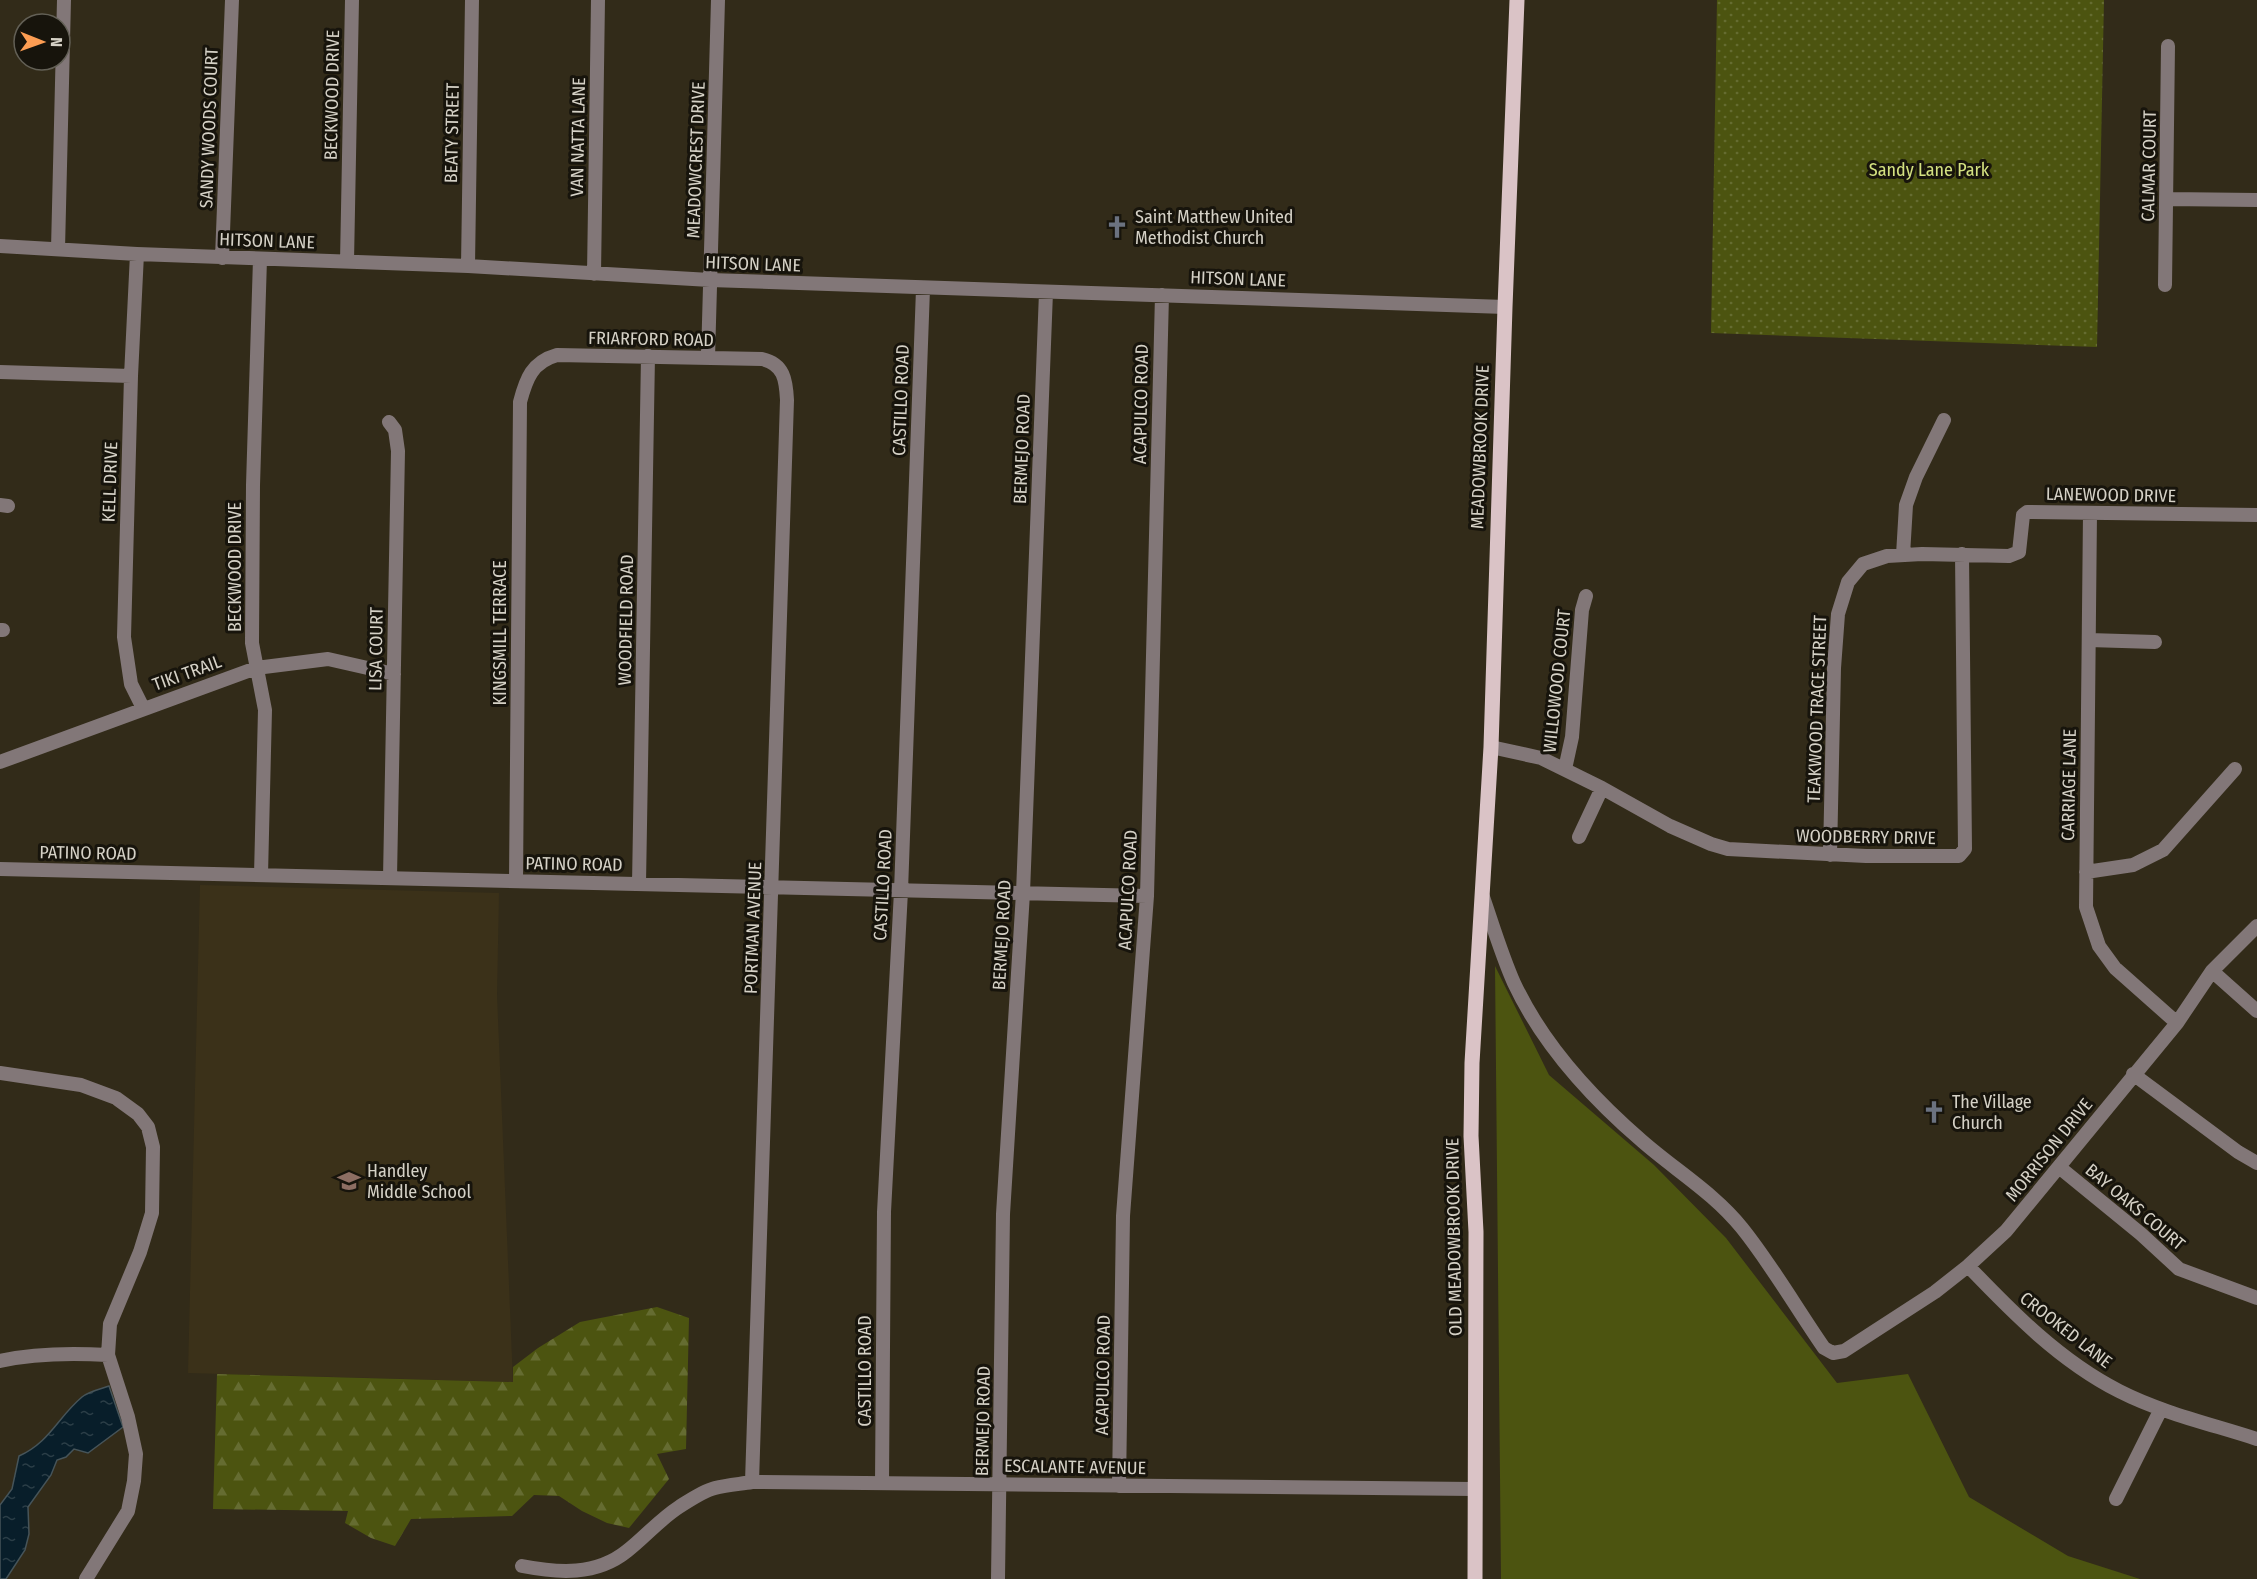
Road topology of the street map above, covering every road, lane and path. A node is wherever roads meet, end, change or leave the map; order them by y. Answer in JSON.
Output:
{"nodes":[{"id":1,"x":64,"y":0,"type":"edge"},
{"id":2,"x":232,"y":0,"type":"edge"},
{"id":3,"x":352,"y":0,"type":"edge"},
{"id":4,"x":472,"y":0,"type":"edge"},
{"id":5,"x":598,"y":0,"type":"edge"},
{"id":6,"x":718,"y":0,"type":"edge"},
{"id":7,"x":1517,"y":0,"type":"edge"},
{"id":8,"x":2168,"y":46,"type":"dead end"},
{"id":9,"x":2167,"y":199,"type":"junction"},
{"id":10,"x":2257,"y":201,"type":"edge"},
{"id":11,"x":0,"y":246,"type":"edge"},
{"id":12,"x":58,"y":249,"type":"junction"},
{"id":13,"x":137,"y":254,"type":"junction"},
{"id":14,"x":222,"y":258,"type":"junction"},
{"id":15,"x":260,"y":259,"type":"junction"},
{"id":16,"x":347,"y":262,"type":"junction"},
{"id":17,"x":468,"y":267,"type":"junction"},
{"id":18,"x":594,"y":274,"type":"junction"},
{"id":19,"x":710,"y":280,"type":"junction"},
{"id":20,"x":2165,"y":285,"type":"dead end"},
{"id":21,"x":923,"y":289,"type":"junction"},
{"id":22,"x":1046,"y":292,"type":"junction"},
{"id":23,"x":1162,"y":295,"type":"junction"},
{"id":24,"x":1504,"y":307,"type":"junction"},
{"id":25,"x":648,"y":357,"type":"junction"},
{"id":26,"x":708,"y":358,"type":"junction"},
{"id":27,"x":0,"y":372,"type":"edge"},
{"id":28,"x":131,"y":376,"type":"junction"},
{"id":29,"x":783,"y":376,"type":"joint"},
{"id":30,"x":524,"y":386,"type":"joint"},
{"id":31,"x":1944,"y":420,"type":"dead end"},
{"id":32,"x":389,"y":422,"type":"dead end"},
{"id":33,"x":2090,"y":513,"type":"junction"},
{"id":34,"x":2257,"y":515,"type":"edge"},
{"id":35,"x":1962,"y":554,"type":"junction"},
{"id":36,"x":1903,"y":555,"type":"junction"},
{"id":37,"x":1586,"y":596,"type":"dead end"},
{"id":38,"x":2089,"y":640,"type":"junction"},
{"id":39,"x":2155,"y":642,"type":"dead end"},
{"id":40,"x":256,"y":668,"type":"junction"},
{"id":41,"x":394,"y":674,"type":"junction"},
{"id":42,"x":143,"y":708,"type":"junction"},
{"id":43,"x":1491,"y":747,"type":"junction"},
{"id":44,"x":0,"y":762,"type":"edge"},
{"id":45,"x":1565,"y":769,"type":"junction"},
{"id":46,"x":2235,"y":769,"type":"dead end"},
{"id":47,"x":1602,"y":788,"type":"junction"},
{"id":48,"x":1579,"y":837,"type":"dead end"},
{"id":49,"x":1830,"y":855,"type":"junction"},
{"id":50,"x":0,"y":868,"type":"edge"},
{"id":51,"x":2086,"y":872,"type":"junction"},
{"id":52,"x":261,"y":875,"type":"junction"},
{"id":53,"x":390,"y":878,"type":"junction"},
{"id":54,"x":516,"y":881,"type":"junction"},
{"id":55,"x":639,"y":884,"type":"junction"},
{"id":56,"x":772,"y":887,"type":"junction"},
{"id":57,"x":901,"y":891,"type":"junction"},
{"id":58,"x":1023,"y":893,"type":"junction"},
{"id":59,"x":1482,"y":895,"type":"junction"},
{"id":60,"x":1147,"y":896,"type":"junction"},
{"id":61,"x":2257,"y":926,"type":"edge"},
{"id":62,"x":2212,"y":971,"type":"junction"},
{"id":63,"x":2257,"y":1011,"type":"edge"},
{"id":64,"x":2176,"y":1023,"type":"junction"},
{"id":65,"x":0,"y":1072,"type":"edge"},
{"id":66,"x":2133,"y":1074,"type":"junction"},
{"id":67,"x":2257,"y":1163,"type":"edge"},
{"id":68,"x":2059,"y":1167,"type":"junction"},
{"id":69,"x":1968,"y":1266,"type":"junction"},
{"id":70,"x":2257,"y":1298,"type":"edge"},
{"id":71,"x":108,"y":1355,"type":"junction"},
{"id":72,"x":0,"y":1361,"type":"edge"},
{"id":73,"x":2161,"y":1408,"type":"junction"},
{"id":74,"x":2257,"y":1439,"type":"edge"},
{"id":75,"x":752,"y":1482,"type":"junction"},
{"id":76,"x":882,"y":1483,"type":"junction"},
{"id":77,"x":1000,"y":1485,"type":"junction"},
{"id":78,"x":1119,"y":1486,"type":"junction"},
{"id":79,"x":1474,"y":1489,"type":"junction"},
{"id":80,"x":2116,"y":1499,"type":"dead end"},
{"id":81,"x":522,"y":1566,"type":"dead end"},
{"id":82,"x":86,"y":1579,"type":"edge"},
{"id":83,"x":998,"y":1579,"type":"edge"},
{"id":84,"x":1475,"y":1579,"type":"edge"}],
"edges":[{"from":1,"to":12,"type":"street"},
{"from":2,"to":14,"type":"street","name":"SANDY WOODS COURT"},
{"from":3,"to":16,"type":"street","name":"BECKWOOD DRIVE"},
{"from":4,"to":17,"type":"street","name":"BEATY STREET"},
{"from":5,"to":18,"type":"street","name":"VAN NATTA LANE"},
{"from":6,"to":19,"type":"street","name":"MEADOWCREST DRIVE"},
{"from":7,"to":24,"type":"main road","name":"MEADOWBROOK DRIVE"},
{"from":8,"to":9,"type":"street","name":"CALMAR COURT"},
{"from":9,"to":10,"type":"street"},
{"from":9,"to":20,"type":"street","name":"CALMAR COURT"},
{"from":11,"to":12,"type":"street","name":"HITSON LANE"},
{"from":12,"to":13,"type":"street","name":"HITSON LANE"},
{"from":13,"to":14,"type":"street","name":"HITSON LANE"},
{"from":13,"to":28,"type":"street","name":"KELL DRIVE"},
{"from":14,"to":15,"type":"street","name":"HITSON LANE"},
{"from":15,"to":16,"type":"street","name":"HITSON LANE"},
{"from":15,"to":40,"type":"street","name":"BECKWOOD DRIVE"},
{"from":16,"to":17,"type":"street","name":"HITSON LANE"},
{"from":17,"to":18,"type":"street","name":"HITSON LANE"},
{"from":18,"to":19,"type":"street","name":"HITSON LANE"},
{"from":19,"to":21,"type":"street","name":"HITSON LANE"},
{"from":19,"to":26,"type":"street","name":"MEADOWCREST DRIVE"},
{"from":21,"to":22,"type":"street","name":"HITSON LANE"},
{"from":21,"to":57,"type":"street","name":"CASTILLO ROAD"},
{"from":22,"to":23,"type":"street","name":"HITSON LANE"},
{"from":22,"to":58,"type":"street","name":"BERMEJO ROAD"},
{"from":23,"to":24,"type":"street","name":"HITSON LANE"},
{"from":23,"to":60,"type":"street","name":"ACAPULCO ROAD"},
{"from":24,"to":43,"type":"main road","name":"MEADOWBROOK DRIVE"},
{"from":25,"to":26,"type":"street","name":"FRIARFORD ROAD"},
{"from":25,"to":30,"type":"street","name":"FRIARFORD ROAD"},
{"from":25,"to":55,"type":"street","name":"WOODFIELD ROAD"},
{"from":26,"to":29,"type":"street","name":"FRIARFORD ROAD"},
{"from":27,"to":28,"type":"street"},
{"from":28,"to":42,"type":"street","name":"KELL DRIVE"},
{"from":29,"to":56,"type":"street","name":"PORTMAN AVENUE"},
{"from":30,"to":54,"type":"street","name":"KINGSMILL TERRACE"},
{"from":31,"to":36,"type":"street"},
{"from":32,"to":41,"type":"street","name":"LISA COURT"},
{"from":33,"to":34,"type":"street","name":"LANEWOOD DRIVE"},
{"from":33,"to":35,"type":"street","name":"LANEWOOD DRIVE"},
{"from":33,"to":38,"type":"street","name":"CARRIAGE LANE"},
{"from":35,"to":36,"type":"street","name":"TEAKWOOD TRACE STREET"},
{"from":35,"to":49,"type":"street","name":"WOODBERRY DRIVE"},
{"from":36,"to":49,"type":"street","name":"TEAKWOOD TRACE STREET"},
{"from":37,"to":45,"type":"street","name":"WILLOWOOD COURT"},
{"from":38,"to":39,"type":"street"},
{"from":38,"to":51,"type":"street","name":"CARRIAGE LANE"},
{"from":40,"to":41,"type":"street","name":"TIKI TRAIL"},
{"from":40,"to":42,"type":"street","name":"TIKI TRAIL"},
{"from":40,"to":52,"type":"street","name":"BECKWOOD DRIVE"},
{"from":41,"to":53,"type":"street","name":"LISA COURT"},
{"from":42,"to":44,"type":"street","name":"TIKI TRAIL"},
{"from":43,"to":45,"type":"street","name":"WOODBERRY DRIVE"},
{"from":43,"to":59,"type":"main road","name":"MEADOWBROOK DRIVE"},
{"from":45,"to":47,"type":"street","name":"WOODBERRY DRIVE"},
{"from":46,"to":51,"type":"street"},
{"from":47,"to":48,"type":"street"},
{"from":47,"to":49,"type":"street","name":"WOODBERRY DRIVE"},
{"from":50,"to":52,"type":"street","name":"PATINO ROAD"},
{"from":51,"to":64,"type":"street","name":"CARRIAGE LANE"},
{"from":52,"to":53,"type":"street","name":"PATINO ROAD"},
{"from":53,"to":54,"type":"street","name":"PATINO ROAD"},
{"from":54,"to":55,"type":"street","name":"PATINO ROAD"},
{"from":55,"to":56,"type":"street","name":"PATINO ROAD"},
{"from":56,"to":57,"type":"street","name":"PATINO ROAD"},
{"from":56,"to":75,"type":"street","name":"PORTMAN AVENUE"},
{"from":57,"to":58,"type":"street","name":"PATINO ROAD"},
{"from":57,"to":76,"type":"street","name":"CASTILLO ROAD"},
{"from":58,"to":60,"type":"street","name":"PATINO ROAD"},
{"from":58,"to":77,"type":"street","name":"BERMEJO ROAD"},
{"from":59,"to":69,"type":"street","name":"MORRISON DRIVE"},
{"from":59,"to":79,"type":"main road","name":"OLD MEADOWBROOK DRIVE"},
{"from":60,"to":78,"type":"street","name":"ACAPULCO ROAD"},
{"from":61,"to":62,"type":"street","name":"MORRISON DRIVE"},
{"from":62,"to":63,"type":"street"},
{"from":62,"to":64,"type":"street","name":"MORRISON DRIVE"},
{"from":64,"to":66,"type":"street","name":"MORRISON DRIVE"},
{"from":65,"to":71,"type":"street"},
{"from":66,"to":67,"type":"street"},
{"from":66,"to":68,"type":"street","name":"MORRISON DRIVE"},
{"from":68,"to":69,"type":"street","name":"MORRISON DRIVE"},
{"from":68,"to":70,"type":"street","name":"BAY OAKS COURT"},
{"from":69,"to":73,"type":"street","name":"CROOKED LANE"},
{"from":71,"to":72,"type":"street"},
{"from":71,"to":82,"type":"street"},
{"from":73,"to":74,"type":"street","name":"CROOKED LANE"},
{"from":73,"to":80,"type":"street"},
{"from":75,"to":76,"type":"street","name":"ESCALANTE AVENUE"},
{"from":75,"to":81,"type":"street","name":"ESCALANTE AVENUE"},
{"from":76,"to":77,"type":"street","name":"ESCALANTE AVENUE"},
{"from":77,"to":78,"type":"street","name":"ESCALANTE AVENUE"},
{"from":77,"to":83,"type":"street","name":"BERMEJO ROAD"},
{"from":78,"to":79,"type":"street","name":"ESCALANTE AVENUE"},
{"from":79,"to":84,"type":"main road","name":"OLD MEADOWBROOK DRIVE"}]}
